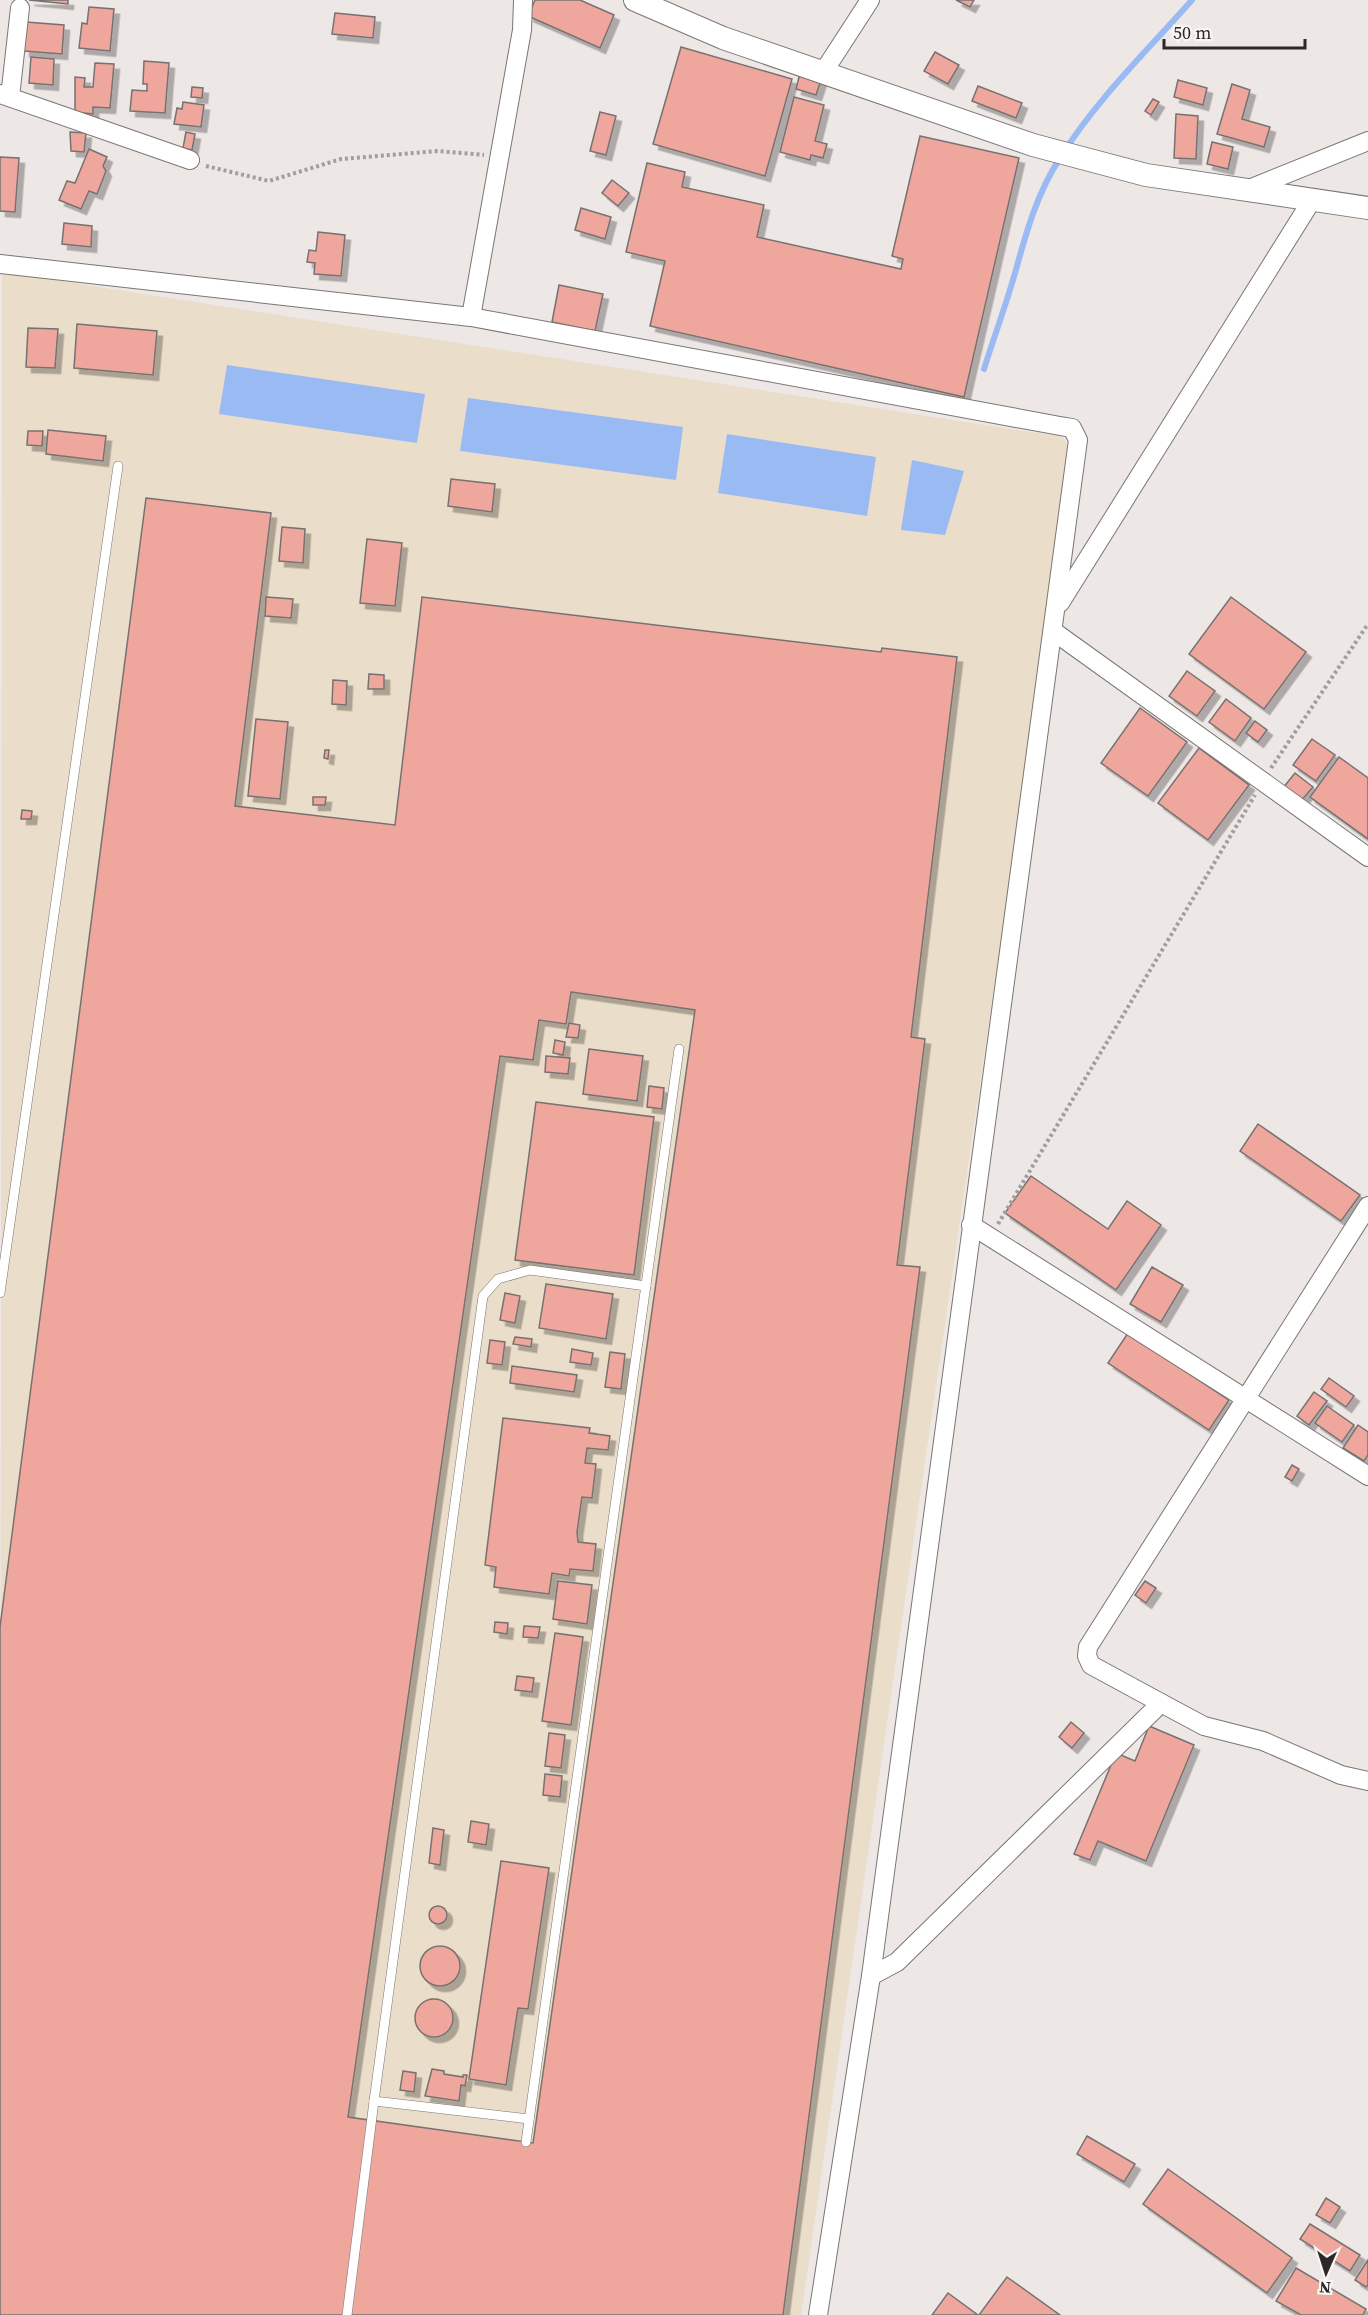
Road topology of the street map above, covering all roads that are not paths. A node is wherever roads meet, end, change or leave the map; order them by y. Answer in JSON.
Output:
{"nodes":[{"id":1,"x":523,"y":0,"type":"edge"},
{"id":2,"x":635,"y":0,"type":"edge"},
{"id":3,"x":870,"y":0,"type":"edge"},
{"id":4,"x":20,"y":8,"type":"dead end"},
{"id":5,"x":824,"y":71,"type":"junction"},
{"id":6,"x":5,"y":95,"type":"edge"},
{"id":7,"x":1368,"y":141,"type":"edge"},
{"id":8,"x":190,"y":160,"type":"road end"},
{"id":9,"x":1243,"y":191,"type":"junction"},
{"id":10,"x":1312,"y":200,"type":"junction"},
{"id":11,"x":1368,"y":208,"type":"edge"},
{"id":12,"x":0,"y":264,"type":"edge"},
{"id":13,"x":471,"y":317,"type":"junction"},
{"id":14,"x":117,"y":466,"type":"dead end"},
{"id":15,"x":1057,"y":608,"type":"junction"},
{"id":16,"x":1053,"y":631,"type":"junction"},
{"id":17,"x":1368,"y":856,"type":"edge"},
{"id":18,"x":679,"y":1049,"type":"dead end"},
{"id":19,"x":1368,"y":1206,"type":"edge"},
{"id":20,"x":970,"y":1225,"type":"junction"},
{"id":21,"x":646,"y":1286,"type":"junction"},
{"id":22,"x":0,"y":1293,"type":"edge"},
{"id":23,"x":1247,"y":1397,"type":"junction"},
{"id":24,"x":1368,"y":1476,"type":"edge"},
{"id":25,"x":1161,"y":1703,"type":"junction"},
{"id":26,"x":1368,"y":1780,"type":"edge"},
{"id":27,"x":871,"y":1976,"type":"junction"},
{"id":28,"x":374,"y":2101,"type":"junction"},
{"id":29,"x":529,"y":2120,"type":"junction"},
{"id":30,"x":526,"y":2142,"type":"dead end"},
{"id":31,"x":347,"y":2315,"type":"edge"},
{"id":32,"x":818,"y":2315,"type":"edge"}],
"edges":[{"from":1,"to":13,"type":"street"},
{"from":2,"to":5,"type":"street"},
{"from":3,"to":5,"type":"street"},
{"from":4,"to":6,"type":"street"},
{"from":5,"to":9,"type":"street"},
{"from":6,"to":8,"type":"street"},
{"from":7,"to":9,"type":"street"},
{"from":9,"to":10,"type":"street"},
{"from":10,"to":11,"type":"street"},
{"from":10,"to":15,"type":"street"},
{"from":12,"to":13,"type":"street"},
{"from":13,"to":15,"type":"street"},
{"from":14,"to":22,"type":"lane"},
{"from":15,"to":16,"type":"street"},
{"from":16,"to":17,"type":"street"},
{"from":16,"to":20,"type":"street"},
{"from":18,"to":21,"type":"lane"},
{"from":19,"to":23,"type":"street"},
{"from":20,"to":23,"type":"street"},
{"from":20,"to":27,"type":"street"},
{"from":21,"to":28,"type":"lane"},
{"from":21,"to":29,"type":"lane"},
{"from":23,"to":24,"type":"street"},
{"from":23,"to":25,"type":"street"},
{"from":25,"to":26,"type":"street"},
{"from":25,"to":27,"type":"street"},
{"from":27,"to":32,"type":"street"},
{"from":28,"to":29,"type":"lane"},
{"from":28,"to":31,"type":"lane"},
{"from":29,"to":30,"type":"lane"}]}
